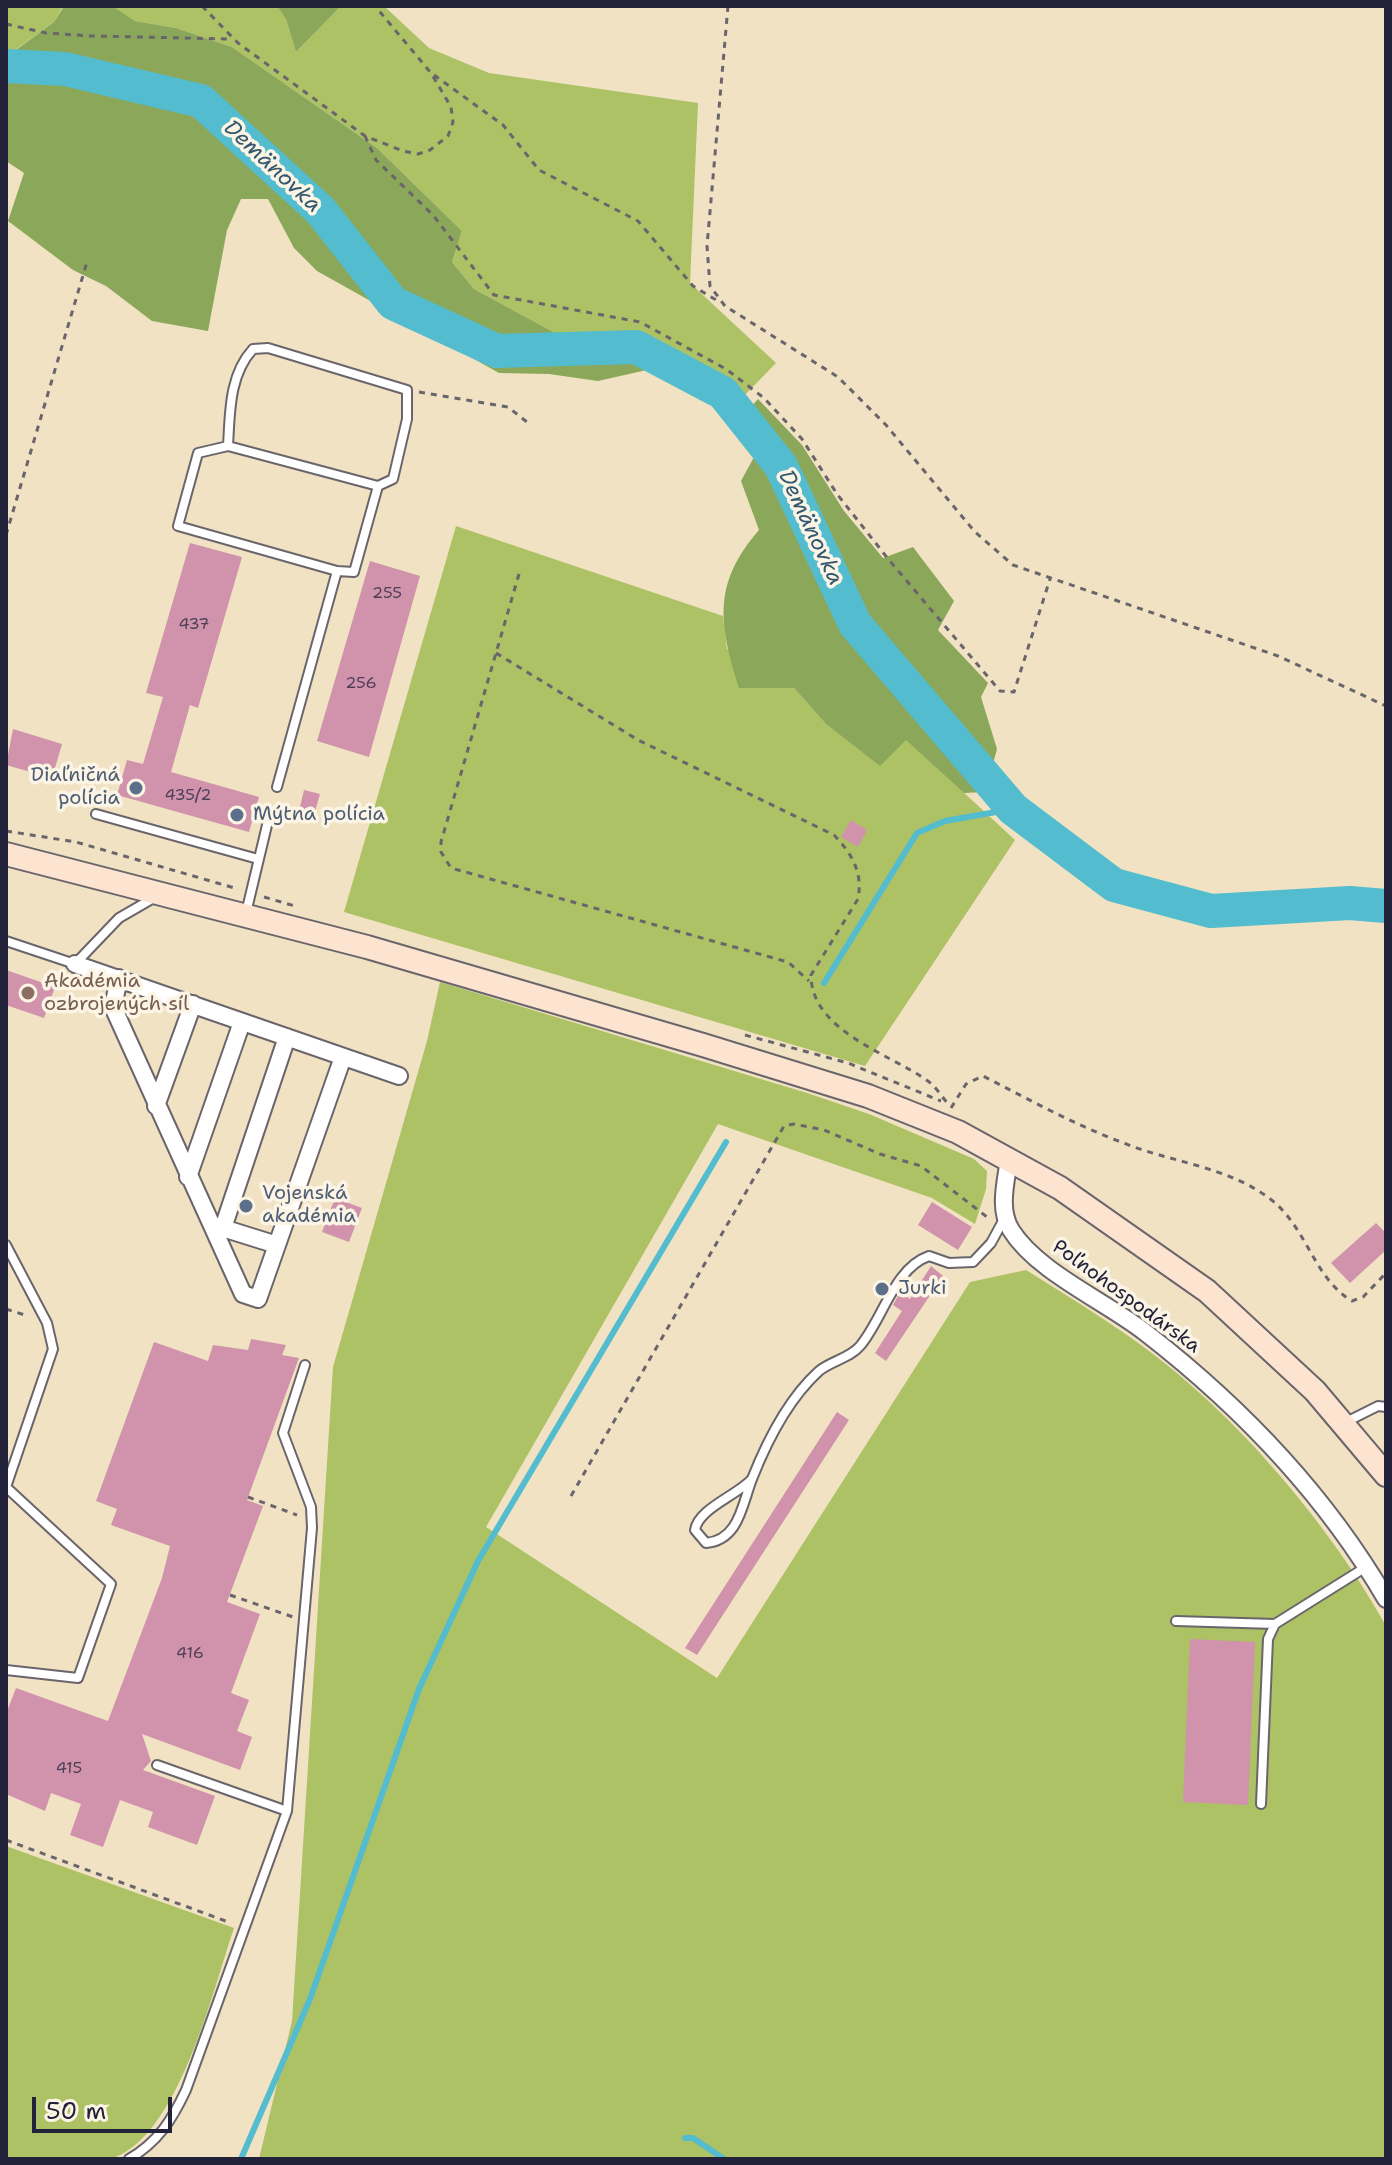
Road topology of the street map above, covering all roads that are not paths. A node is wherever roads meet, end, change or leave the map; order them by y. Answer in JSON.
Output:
{"nodes":[{"id":1,"x":228,"y":446,"type":"junction"},
{"id":2,"x":378,"y":486,"type":"junction"},
{"id":3,"x":337,"y":571,"type":"junction"},
{"id":4,"x":277,"y":787,"type":"dead end"},
{"id":5,"x":96,"y":814,"type":"dead end"},
{"id":6,"x":268,"y":821,"type":"dead end"},
{"id":7,"x":6,"y":854,"type":"edge"},
{"id":8,"x":258,"y":859,"type":"junction"},
{"id":9,"x":161,"y":894,"type":"junction"},
{"id":10,"x":245,"y":915,"type":"junction"},
{"id":11,"x":6,"y":941,"type":"edge"},
{"id":12,"x":75,"y":964,"type":"junction"},
{"id":13,"x":119,"y":978,"type":"junction"},
{"id":14,"x":193,"y":1004,"type":"junction"},
{"id":15,"x":242,"y":1022,"type":"junction"},
{"id":16,"x":287,"y":1037,"type":"junction"},
{"id":17,"x":343,"y":1057,"type":"junction"},
{"id":18,"x":399,"y":1076,"type":"dead end"},
{"id":19,"x":156,"y":1106,"type":"junction"},
{"id":20,"x":1009,"y":1159,"type":"junction"},
{"id":21,"x":188,"y":1177,"type":"junction"},
{"id":22,"x":1002,"y":1223,"type":"junction"},
{"id":23,"x":217,"y":1227,"type":"junction"},
{"id":24,"x":6,"y":1245,"type":"edge"},
{"id":25,"x":277,"y":1245,"type":"junction"},
{"id":26,"x":305,"y":1365,"type":"dead end"},
{"id":27,"x":1386,"y":1407,"type":"edge"},
{"id":28,"x":1345,"y":1423,"type":"junction"},
{"id":29,"x":1383,"y":1469,"type":"edge"},
{"id":30,"x":752,"y":1479,"type":"junction"},
{"id":31,"x":6,"y":1487,"type":"edge"},
{"id":32,"x":1366,"y":1567,"type":"junction"},
{"id":33,"x":1386,"y":1599,"type":"edge"},
{"id":34,"x":1176,"y":1621,"type":"dead end"},
{"id":35,"x":1275,"y":1624,"type":"junction"},
{"id":36,"x":6,"y":1670,"type":"edge"},
{"id":37,"x":157,"y":1765,"type":"dead end"},
{"id":38,"x":1261,"y":1804,"type":"dead end"},
{"id":39,"x":287,"y":1811,"type":"junction"},
{"id":40,"x":129,"y":2159,"type":"edge"}],
"edges":[{"from":1,"to":2,"type":"lane"},
{"from":1,"to":2,"type":"lane"},
{"from":1,"to":3,"type":"lane"},
{"from":2,"to":3,"type":"lane"},
{"from":3,"to":4,"type":"lane"},
{"from":5,"to":8,"type":"lane"},
{"from":6,"to":8,"type":"lane"},
{"from":7,"to":9,"type":"main road"},
{"from":8,"to":10,"type":"lane"},
{"from":9,"to":10,"type":"main road"},
{"from":9,"to":12,"type":"lane"},
{"from":10,"to":20,"type":"main road"},
{"from":11,"to":12,"type":"lane"},
{"from":12,"to":13,"type":"street"},
{"from":13,"to":14,"type":"street"},
{"from":13,"to":19,"type":"street"},
{"from":14,"to":15,"type":"street"},
{"from":14,"to":19,"type":"street"},
{"from":15,"to":16,"type":"street"},
{"from":15,"to":21,"type":"street"},
{"from":16,"to":17,"type":"street"},
{"from":16,"to":23,"type":"street"},
{"from":17,"to":18,"type":"street"},
{"from":17,"to":25,"type":"street"},
{"from":19,"to":21,"type":"street"},
{"from":20,"to":22,"type":"street"},
{"from":20,"to":28,"type":"main road"},
{"from":21,"to":23,"type":"street"},
{"from":22,"to":30,"type":"lane"},
{"from":22,"to":32,"type":"street","name":"Poľnohospodárska"},
{"from":23,"to":25,"type":"street"},
{"from":23,"to":25,"type":"street"},
{"from":24,"to":31,"type":"lane"},
{"from":26,"to":39,"type":"lane"},
{"from":27,"to":28,"type":"lane"},
{"from":28,"to":29,"type":"main road"},
{"from":30,"to":30,"type":"lane"},
{"from":31,"to":36,"type":"lane"},
{"from":32,"to":33,"type":"street","name":"Poľnohospodárska"},
{"from":32,"to":35,"type":"lane"},
{"from":34,"to":35,"type":"lane"},
{"from":35,"to":38,"type":"lane"},
{"from":37,"to":39,"type":"lane"},
{"from":39,"to":40,"type":"lane"}]}
